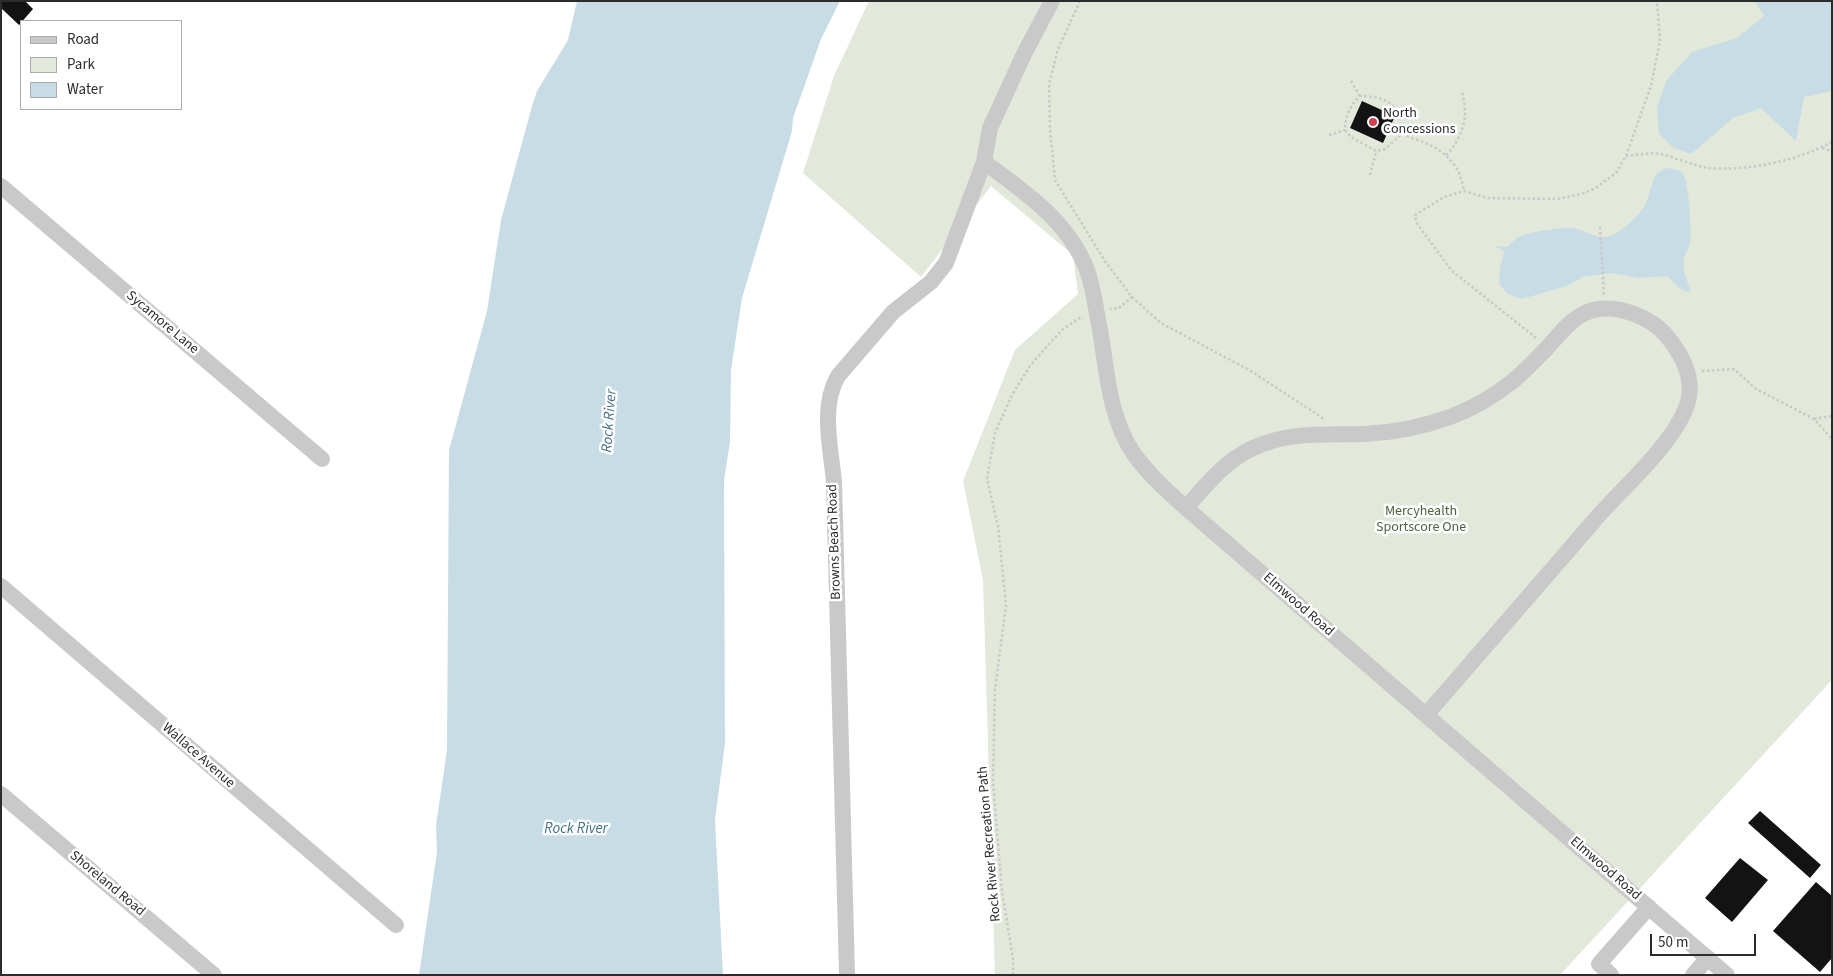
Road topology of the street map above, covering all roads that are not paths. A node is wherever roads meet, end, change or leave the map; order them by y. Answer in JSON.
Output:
{"nodes":[{"id":1,"x":1052,"y":1,"type":"edge"},
{"id":2,"x":984,"y":162,"type":"junction"},
{"id":3,"x":1,"y":186,"type":"edge"},
{"id":4,"x":322,"y":459,"type":"dead end"},
{"id":5,"x":1186,"y":508,"type":"junction"},
{"id":6,"x":1,"y":586,"type":"edge"},
{"id":7,"x":1426,"y":715,"type":"junction"},
{"id":8,"x":1,"y":794,"type":"edge"},
{"id":9,"x":1649,"y":907,"type":"junction"},
{"id":10,"x":396,"y":925,"type":"dead end"},
{"id":11,"x":1708,"y":958,"type":"junction"},
{"id":12,"x":214,"y":975,"type":"edge"},
{"id":13,"x":846,"y":975,"type":"edge"},
{"id":14,"x":1611,"y":975,"type":"edge"},
{"id":15,"x":1693,"y":975,"type":"edge"},
{"id":16,"x":1727,"y":975,"type":"edge"}],
"edges":[{"from":1,"to":2,"type":"street","name":"Browns Beach Road"},
{"from":2,"to":5,"type":"street","name":"Elmwood Road"},
{"from":2,"to":13,"type":"street","name":"Browns Beach Road"},
{"from":3,"to":4,"type":"street","name":"Sycamore Lane"},
{"from":5,"to":7,"type":"street","name":"Elmwood Road"},
{"from":5,"to":7,"type":"street"},
{"from":6,"to":10,"type":"street","name":"Wallace Avenue"},
{"from":7,"to":9,"type":"street","name":"Elmwood Road"},
{"from":8,"to":12,"type":"street","name":"Shoreland Road"},
{"from":9,"to":11,"type":"street","name":"Elmwood Road"},
{"from":9,"to":14,"type":"street"},
{"from":11,"to":15,"type":"street"},
{"from":11,"to":16,"type":"street","name":"Elmwood Road"}]}
